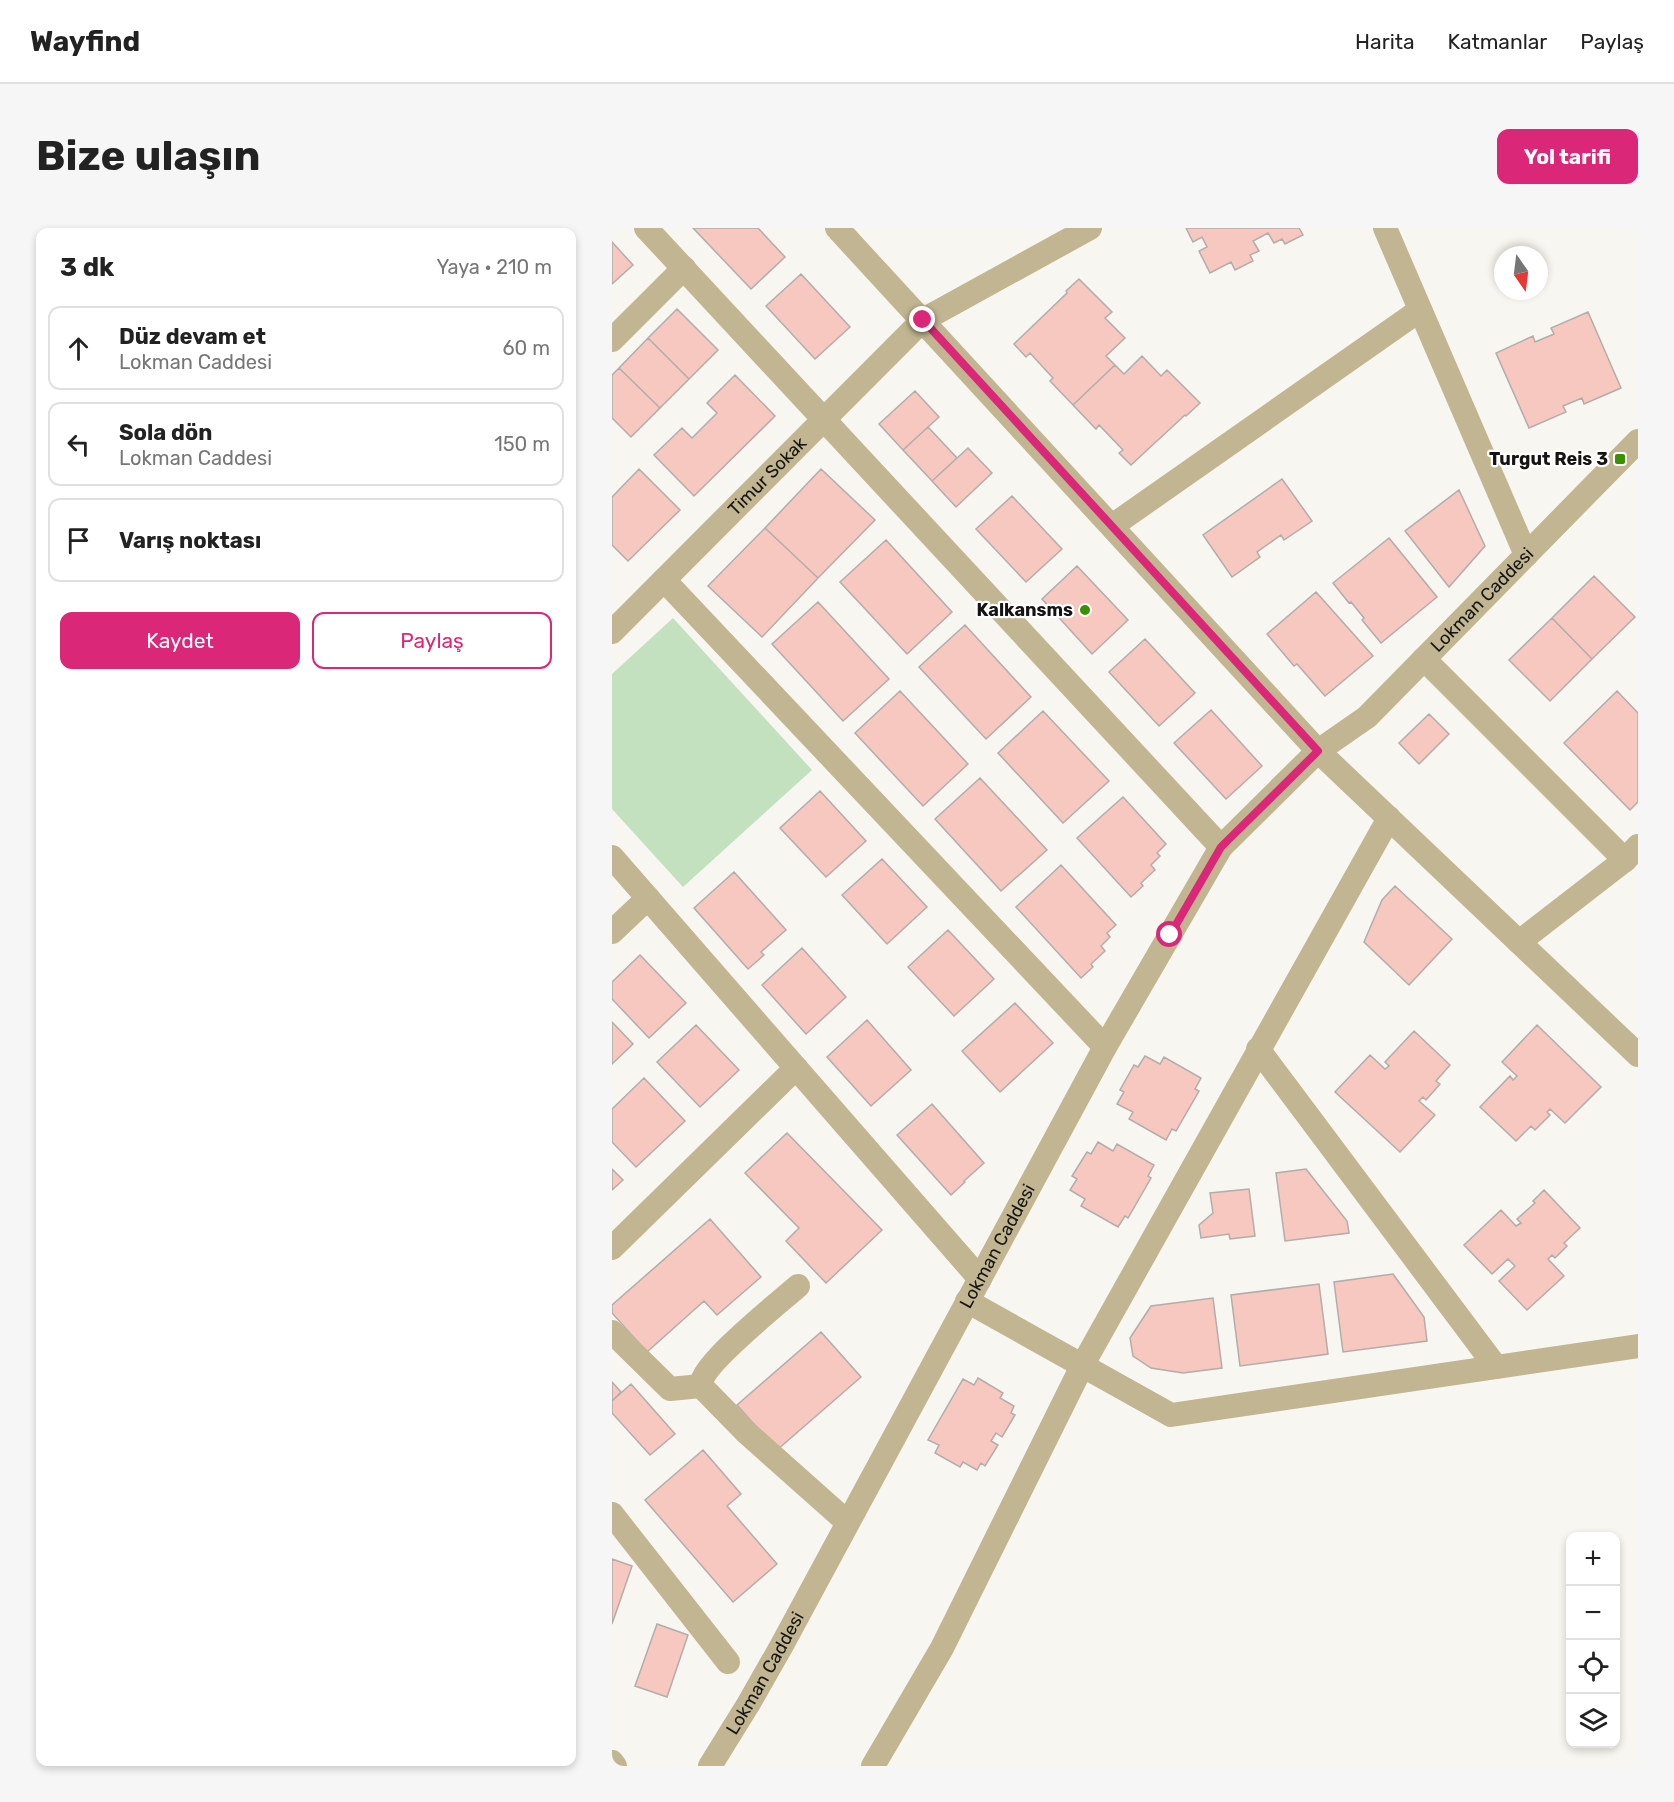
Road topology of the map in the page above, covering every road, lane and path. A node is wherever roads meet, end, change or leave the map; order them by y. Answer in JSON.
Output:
{"nodes":[{"id":1,"x":646,"y":228,"type":"edge"},
{"id":2,"x":837,"y":228,"type":"edge"},
{"id":3,"x":1090,"y":228,"type":"edge"},
{"id":4,"x":1385,"y":228,"type":"edge"},
{"id":5,"x":684,"y":268,"type":"junction"},
{"id":6,"x":1420,"y":310,"type":"junction"},
{"id":7,"x":923,"y":320,"type":"junction"},
{"id":8,"x":612,"y":340,"type":"edge"},
{"id":9,"x":824,"y":420,"type":"junction"},
{"id":10,"x":1638,"y":441,"type":"edge"},
{"id":11,"x":1112,"y":526,"type":"junction"},
{"id":12,"x":1526,"y":555,"type":"junction"},
{"id":13,"x":664,"y":580,"type":"junction"},
{"id":14,"x":612,"y":632,"type":"edge"},
{"id":15,"x":1424,"y":659,"type":"junction"},
{"id":16,"x":1318,"y":751,"type":"junction"},
{"id":17,"x":1389,"y":818,"type":"junction"},
{"id":18,"x":1221,"y":847,"type":"junction"},
{"id":19,"x":1631,"y":853,"type":"edge"},
{"id":20,"x":612,"y":857,"type":"edge"},
{"id":21,"x":648,"y":898,"type":"junction"},
{"id":22,"x":612,"y":932,"type":"edge"},
{"id":23,"x":1519,"y":942,"type":"junction"},
{"id":24,"x":1105,"y":1047,"type":"junction"},
{"id":25,"x":1258,"y":1049,"type":"junction"},
{"id":26,"x":1638,"y":1055,"type":"edge"},
{"id":27,"x":796,"y":1068,"type":"junction"},
{"id":28,"x":612,"y":1248,"type":"edge"},
{"id":29,"x":980,"y":1278,"type":"junction"},
{"id":30,"x":798,"y":1286,"type":"dead end"},
{"id":31,"x":967,"y":1302,"type":"junction"},
{"id":32,"x":612,"y":1332,"type":"edge"},
{"id":33,"x":1638,"y":1346,"type":"edge"},
{"id":34,"x":1082,"y":1366,"type":"junction"},
{"id":35,"x":1496,"y":1367,"type":"junction"},
{"id":36,"x":701,"y":1386,"type":"junction"},
{"id":37,"x":612,"y":1514,"type":"edge"},
{"id":38,"x":847,"y":1522,"type":"junction"},
{"id":39,"x":728,"y":1662,"type":"dead end"},
{"id":40,"x":612,"y":1762,"type":"edge"},
{"id":41,"x":615,"y":1766,"type":"edge"},
{"id":42,"x":710,"y":1766,"type":"edge"},
{"id":43,"x":873,"y":1766,"type":"edge"}],
"edges":[{"from":1,"to":5,"type":"street"},
{"from":2,"to":7,"type":"street"},
{"from":3,"to":7,"type":"street","name":"Timur Sokak"},
{"from":4,"to":6,"type":"street"},
{"from":5,"to":8,"type":"street"},
{"from":5,"to":9,"type":"street"},
{"from":6,"to":11,"type":"street"},
{"from":6,"to":12,"type":"street"},
{"from":7,"to":9,"type":"street","name":"Timur Sokak"},
{"from":7,"to":11,"type":"street"},
{"from":9,"to":13,"type":"street","name":"Timur Sokak"},
{"from":9,"to":18,"type":"street"},
{"from":10,"to":12,"type":"street","name":"Lokman Caddesi"},
{"from":11,"to":16,"type":"street"},
{"from":12,"to":15,"type":"street","name":"Lokman Caddesi"},
{"from":13,"to":14,"type":"street","name":"Timur Sokak"},
{"from":13,"to":24,"type":"street"},
{"from":15,"to":16,"type":"street","name":"Lokman Caddesi"},
{"from":15,"to":19,"type":"street"},
{"from":16,"to":17,"type":"street"},
{"from":16,"to":18,"type":"street","name":"Lokman Caddesi"},
{"from":17,"to":23,"type":"street"},
{"from":17,"to":25,"type":"street"},
{"from":18,"to":24,"type":"street","name":"Lokman Caddesi"},
{"from":19,"to":23,"type":"street"},
{"from":20,"to":21,"type":"street"},
{"from":21,"to":22,"type":"street"},
{"from":21,"to":27,"type":"street"},
{"from":23,"to":26,"type":"street"},
{"from":24,"to":29,"type":"street","name":"Lokman Caddesi"},
{"from":25,"to":34,"type":"street"},
{"from":25,"to":35,"type":"street"},
{"from":27,"to":28,"type":"street"},
{"from":27,"to":29,"type":"street"},
{"from":29,"to":31,"type":"street","name":"Lokman Caddesi"},
{"from":30,"to":36,"type":"street"},
{"from":31,"to":34,"type":"street"},
{"from":31,"to":38,"type":"street","name":"Lokman Caddesi"},
{"from":32,"to":36,"type":"street"},
{"from":33,"to":35,"type":"street"},
{"from":34,"to":35,"type":"street"},
{"from":34,"to":43,"type":"street"},
{"from":36,"to":38,"type":"street"},
{"from":37,"to":39,"type":"street"},
{"from":38,"to":42,"type":"street","name":"Lokman Caddesi"},
{"from":40,"to":41,"type":"street"}]}
